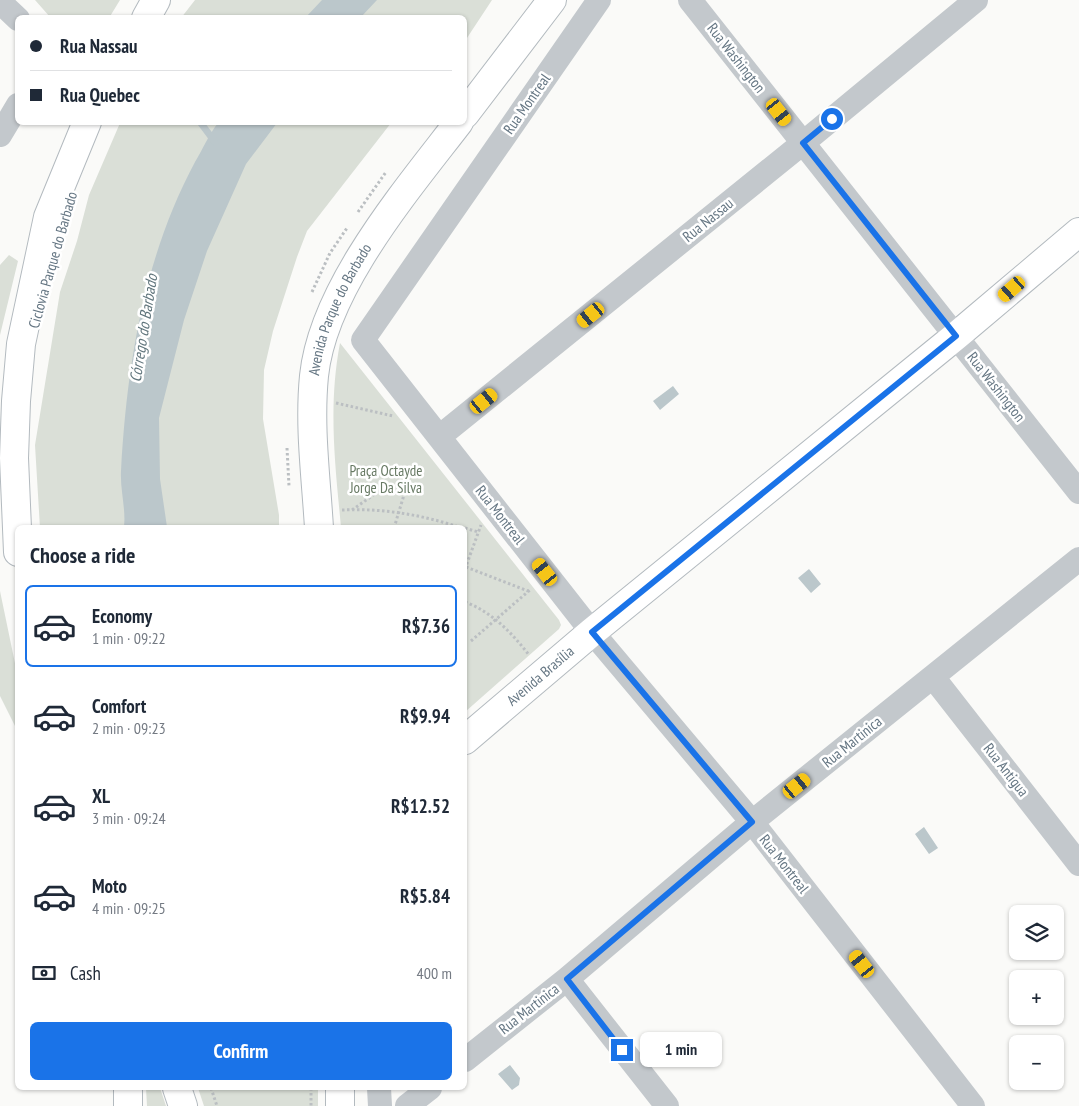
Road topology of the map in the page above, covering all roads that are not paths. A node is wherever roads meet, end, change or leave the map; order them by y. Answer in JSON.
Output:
{"nodes":[{"id":1,"x":156,"y":0,"type":"edge"},
{"id":2,"x":552,"y":0,"type":"edge"},
{"id":3,"x":599,"y":0,"type":"edge"},
{"id":4,"x":690,"y":0,"type":"edge"},
{"id":5,"x":976,"y":0,"type":"edge"},
{"id":6,"x":0,"y":2,"type":"edge"},
{"id":7,"x":148,"y":15,"type":"edge"},
{"id":8,"x":15,"y":16,"type":"edge"},
{"id":9,"x":15,"y":110,"type":"edge"},
{"id":10,"x":467,"y":111,"type":"edge"},
{"id":11,"x":86,"y":125,"type":"edge"},
{"id":12,"x":457,"y":125,"type":"edge"},
{"id":13,"x":0,"y":136,"type":"edge"},
{"id":14,"x":803,"y":143,"type":"junction"},
{"id":15,"x":1079,"y":232,"type":"edge"},
{"id":16,"x":956,"y":336,"type":"junction"},
{"id":17,"x":438,"y":437,"type":"junction"},
{"id":18,"x":1079,"y":492,"type":"edge"},
{"id":19,"x":330,"y":519,"type":"edge"},
{"id":20,"x":17,"y":525,"type":"edge"},
{"id":21,"x":1079,"y":559,"type":"edge"},
{"id":22,"x":592,"y":632,"type":"junction"},
{"id":23,"x":933,"y":677,"type":"junction"},
{"id":24,"x":467,"y":738,"type":"edge"},
{"id":25,"x":752,"y":822,"type":"junction"},
{"id":26,"x":1079,"y":864,"type":"edge"},
{"id":27,"x":567,"y":979,"type":"junction"},
{"id":28,"x":467,"y":1058,"type":"edge"},
{"id":29,"x":128,"y":1090,"type":"edge"},
{"id":30,"x":178,"y":1090,"type":"edge"},
{"id":31,"x":340,"y":1090,"type":"edge"},
{"id":32,"x":379,"y":1090,"type":"edge"},
{"id":33,"x":427,"y":1090,"type":"edge"},
{"id":34,"x":128,"y":1106,"type":"edge"},
{"id":35,"x":183,"y":1106,"type":"edge"},
{"id":36,"x":340,"y":1106,"type":"edge"},
{"id":37,"x":380,"y":1106,"type":"edge"},
{"id":38,"x":406,"y":1106,"type":"edge"},
{"id":39,"x":667,"y":1106,"type":"edge"},
{"id":40,"x":972,"y":1106,"type":"edge"}],
"edges":[{"from":1,"to":7,"type":"main road"},
{"from":2,"to":10,"type":"main road"},
{"from":3,"to":17,"type":"street","name":"Rua Montreal"},
{"from":4,"to":14,"type":"street","name":"Rua Washington"},
{"from":5,"to":14,"type":"street","name":"Rua Nassau"},
{"from":6,"to":8,"type":"street"},
{"from":9,"to":13,"type":"street"},
{"from":11,"to":20,"type":"main road"},
{"from":12,"to":19,"type":"main road","name":"Avenida Parque do Barbado"},
{"from":14,"to":16,"type":"street","name":"Rua Washington"},
{"from":14,"to":17,"type":"street","name":"Rua Nassau"},
{"from":15,"to":16,"type":"main road","name":"Avenida Brasília"},
{"from":16,"to":18,"type":"street","name":"Rua Washington"},
{"from":16,"to":22,"type":"main road","name":"Avenida Brasília"},
{"from":17,"to":22,"type":"street","name":"Rua Montreal"},
{"from":21,"to":23,"type":"street","name":"Rua Martinica"},
{"from":22,"to":24,"type":"main road","name":"Avenida Brasília"},
{"from":22,"to":25,"type":"street","name":"Rua Montreal"},
{"from":23,"to":25,"type":"street","name":"Rua Martinica"},
{"from":23,"to":26,"type":"street","name":"Rua Antigua"},
{"from":25,"to":27,"type":"street","name":"Rua Martinica"},
{"from":25,"to":40,"type":"street","name":"Rua Montreal"},
{"from":27,"to":28,"type":"street","name":"Rua Martinica"},
{"from":27,"to":39,"type":"street"},
{"from":29,"to":34,"type":"main road"},
{"from":30,"to":35,"type":"main road"},
{"from":31,"to":36,"type":"main road"},
{"from":32,"to":37,"type":"street"},
{"from":33,"to":38,"type":"street"}]}
